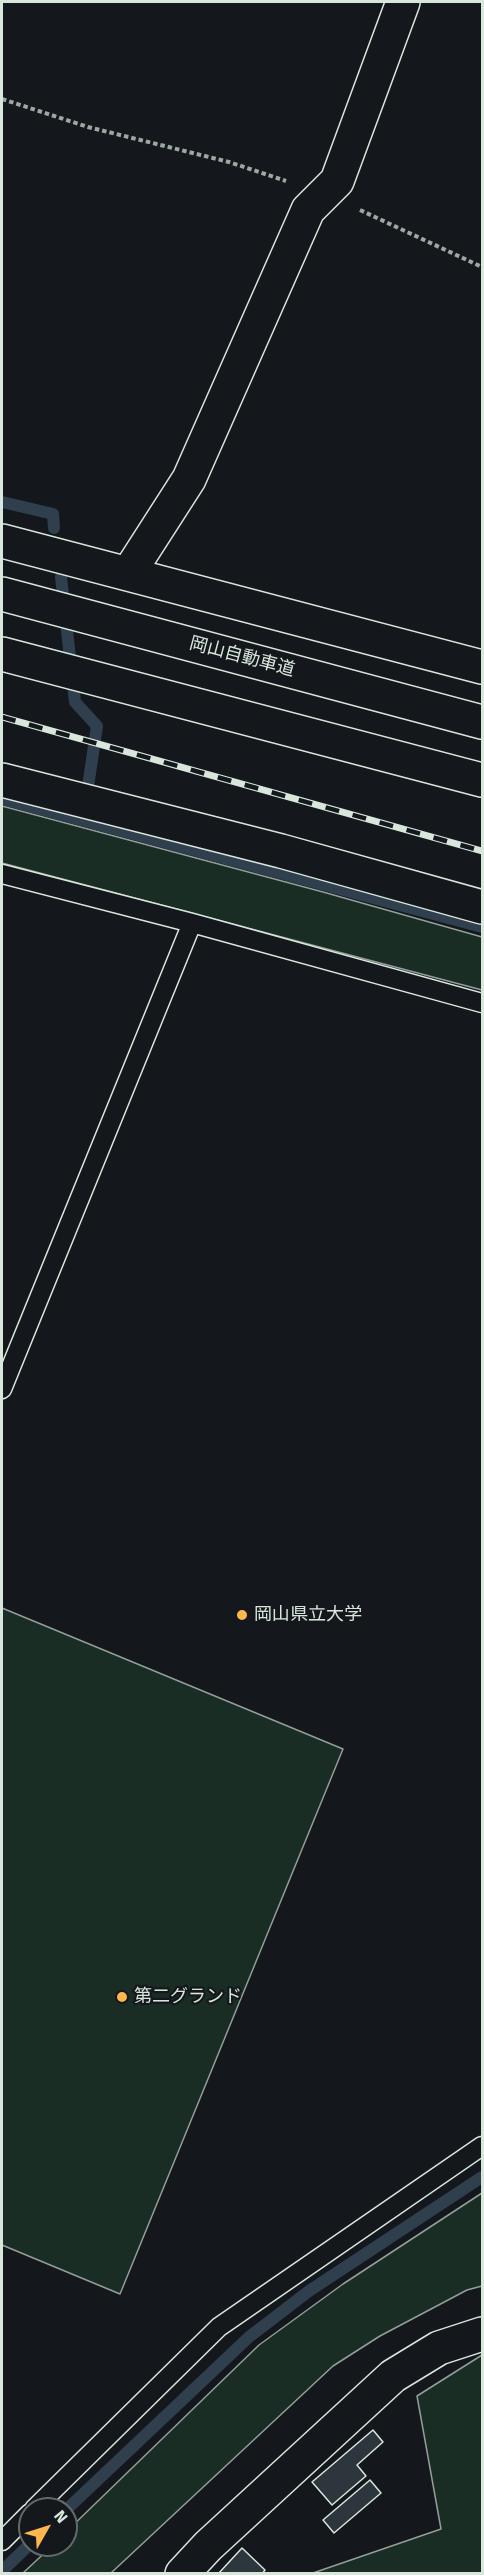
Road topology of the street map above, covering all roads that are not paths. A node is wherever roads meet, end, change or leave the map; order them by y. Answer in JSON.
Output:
{"nodes":[{"id":1,"x":403,"y":2,"type":"edge"},
{"id":2,"x":2,"y":541,"type":"edge"},
{"id":3,"x":128,"y":574,"type":"junction"},
{"id":4,"x":2,"y":594,"type":"edge"},
{"id":5,"x":2,"y":654,"type":"edge"},
{"id":6,"x":483,"y":667,"type":"edge"},
{"id":7,"x":483,"y":722,"type":"edge"},
{"id":8,"x":2,"y":780,"type":"edge"},
{"id":9,"x":483,"y":780,"type":"edge"},
{"id":10,"x":2,"y":874,"type":"edge"},
{"id":11,"x":482,"y":906,"type":"edge"},
{"id":12,"x":192,"y":923,"type":"junction"},
{"id":13,"x":483,"y":1003,"type":"edge"},
{"id":14,"x":2,"y":1389,"type":"edge"},
{"id":15,"x":483,"y":2146,"type":"edge"},
{"id":16,"x":483,"y":2334,"type":"edge"},
{"id":17,"x":46,"y":2497,"type":"edge"},
{"id":18,"x":18,"y":2525,"type":"edge"},
{"id":19,"x":2,"y":2541,"type":"edge"},
{"id":20,"x":182,"y":2574,"type":"edge"}],
"edges":[{"from":1,"to":3,"type":"main road"},
{"from":2,"to":3,"type":"main road"},
{"from":3,"to":6,"type":"main road"},
{"from":4,"to":7,"type":"main road","name":"岡山自動車道"},
{"from":5,"to":9,"type":"main road"},
{"from":8,"to":11,"type":"main road"},
{"from":10,"to":12,"type":"lane"},
{"from":12,"to":13,"type":"lane"},
{"from":12,"to":14,"type":"lane"},
{"from":15,"to":17,"type":"lane"},
{"from":16,"to":20,"type":"main road"},
{"from":18,"to":19,"type":"lane"}]}
